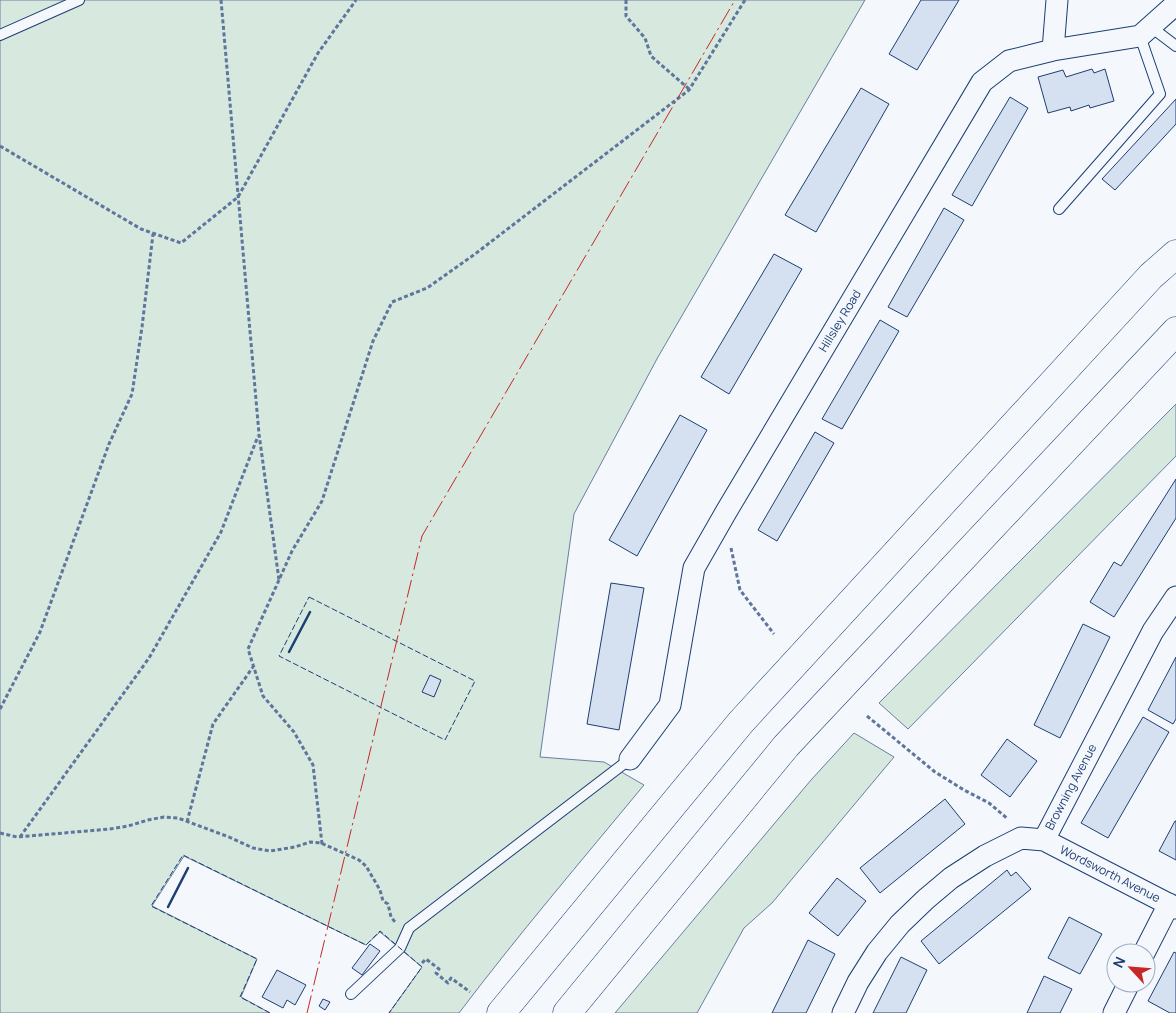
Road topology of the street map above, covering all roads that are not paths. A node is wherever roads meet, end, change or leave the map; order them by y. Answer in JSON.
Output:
{"nodes":[{"id":1,"x":78,"y":0,"type":"edge"},
{"id":2,"x":1057,"y":0,"type":"edge"},
{"id":3,"x":1176,"y":4,"type":"edge"},
{"id":4,"x":1146,"y":31,"type":"junction"},
{"id":5,"x":0,"y":35,"type":"edge"},
{"id":6,"x":1176,"y":46,"type":"edge"},
{"id":7,"x":1053,"y":50,"type":"junction"},
{"id":8,"x":1059,"y":209,"type":"dead end"},
{"id":9,"x":1176,"y":254,"type":"edge"},
{"id":10,"x":1176,"y":331,"type":"edge"},
{"id":11,"x":1176,"y":597,"type":"edge"},
{"id":12,"x":630,"y":760,"type":"joint"},
{"id":13,"x":1044,"y":840,"type":"junction"},
{"id":14,"x":1173,"y":906,"type":"edge"},
{"id":15,"x":1150,"y":943,"type":"edge"},
{"id":16,"x":1124,"y":993,"type":"edge"},
{"id":17,"x":351,"y":994,"type":"dead end"},
{"id":18,"x":501,"y":1013,"type":"edge"},
{"id":19,"x":567,"y":1013,"type":"edge"},
{"id":20,"x":843,"y":1013,"type":"edge"},
{"id":21,"x":1114,"y":1013,"type":"edge"}],
"edges":[{"from":1,"to":5,"type":"lane"},
{"from":2,"to":7,"type":"street"},
{"from":3,"to":4,"type":"street"},
{"from":4,"to":6,"type":"lane"},
{"from":4,"to":7,"type":"street","name":"Hillsley Road"},
{"from":4,"to":8,"type":"lane"},
{"from":7,"to":12,"type":"street","name":"Hillsley Road"},
{"from":9,"to":18,"type":"highway"},
{"from":10,"to":19,"type":"highway"},
{"from":11,"to":13,"type":"street","name":"Browning Avenue"},
{"from":12,"to":17,"type":"lane"},
{"from":13,"to":14,"type":"street","name":"Wordsworth Avenue"},
{"from":13,"to":20,"type":"street","name":"Browning Avenue"},
{"from":14,"to":15,"type":"street"},
{"from":16,"to":21,"type":"street"}]}
